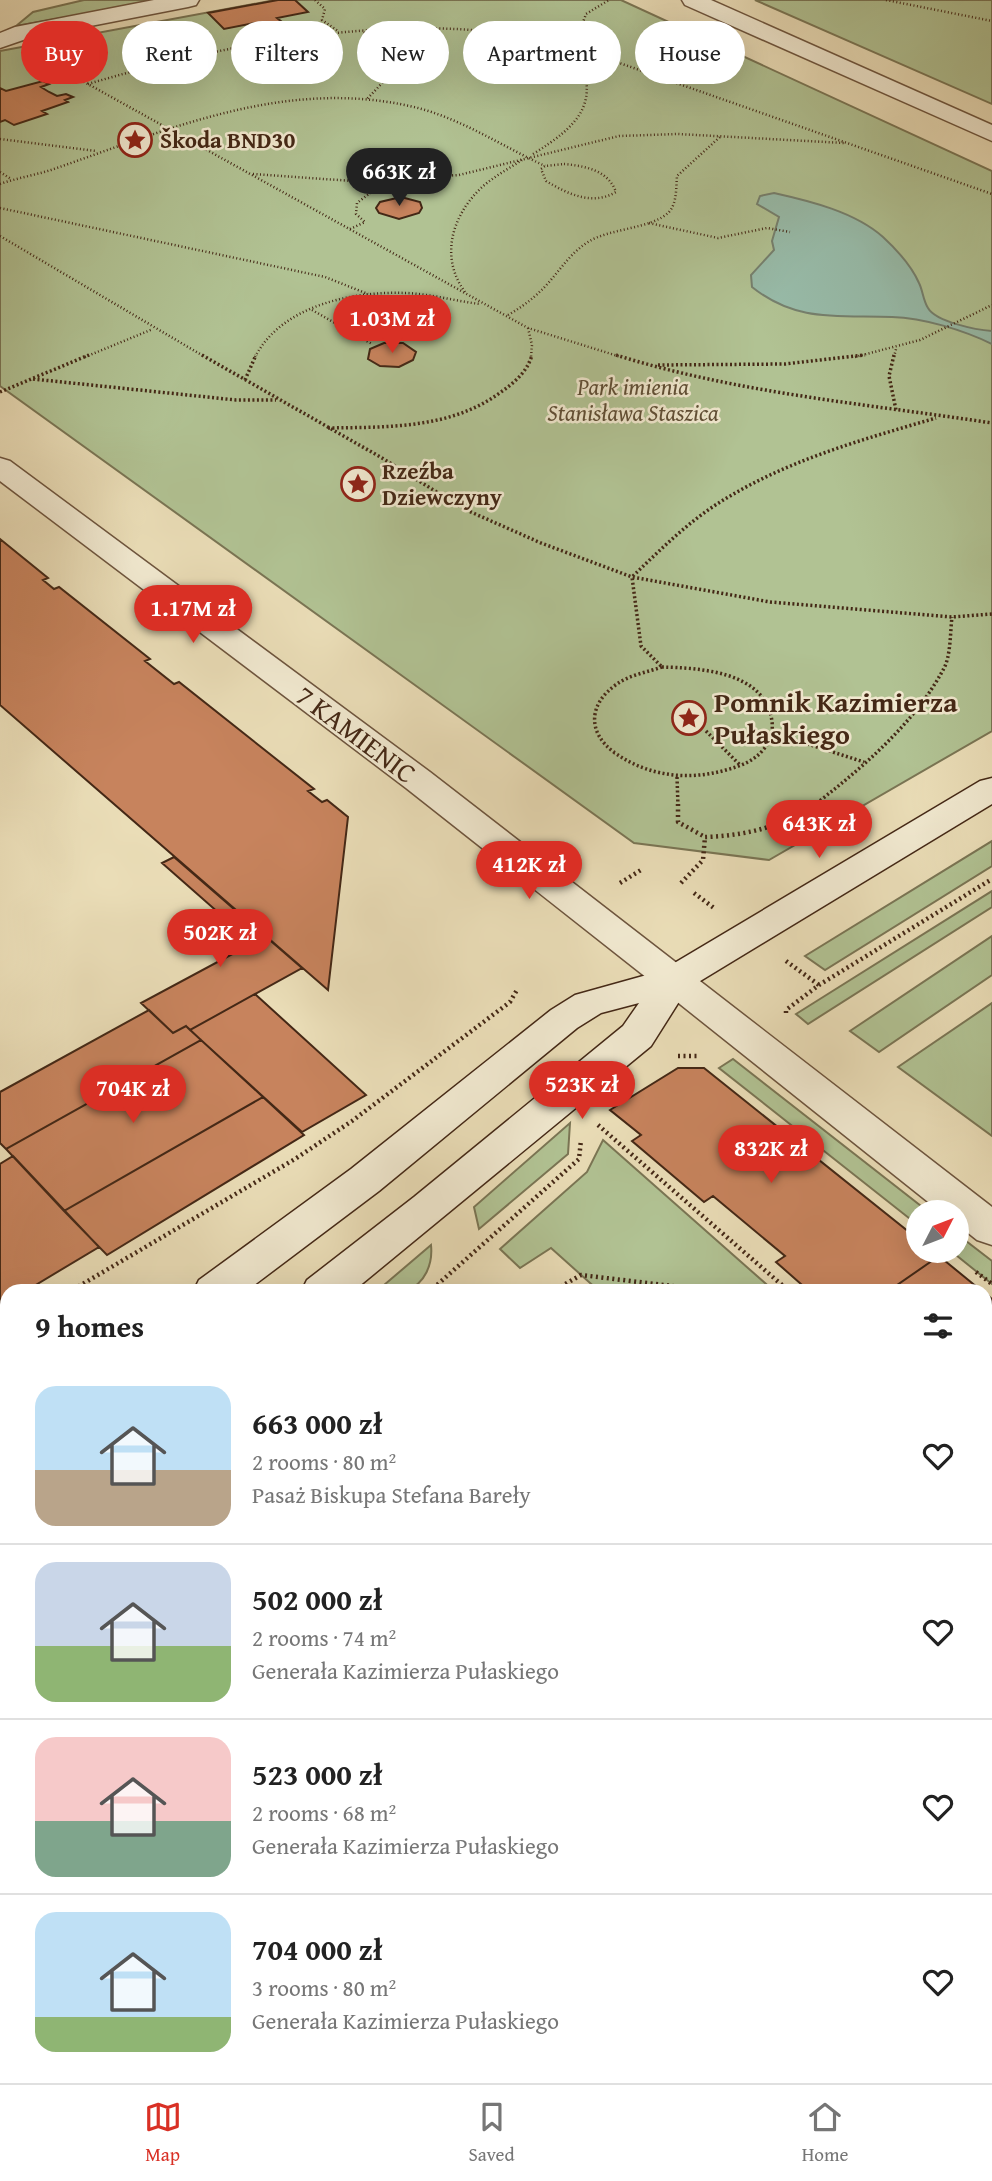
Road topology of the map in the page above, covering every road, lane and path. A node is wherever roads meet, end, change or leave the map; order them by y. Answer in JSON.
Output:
{"nodes":[{"id":1,"x":188,"y":0,"type":"edge"},
{"id":2,"x":314,"y":0,"type":"edge"},
{"id":3,"x":610,"y":0,"type":"edge"},
{"id":4,"x":693,"y":0,"type":"edge"},
{"id":5,"x":886,"y":0,"type":"edge"},
{"id":6,"x":323,"y":21,"type":"edge"},
{"id":7,"x":583,"y":21,"type":"edge"},
{"id":8,"x":992,"y":21,"type":"edge"},
{"id":9,"x":2,"y":38,"type":"edge"},
{"id":10,"x":231,"y":47,"type":"edge"},
{"id":11,"x":621,"y":63,"type":"edge"},
{"id":12,"x":383,"y":84,"type":"edge"},
{"id":13,"x":588,"y":84,"type":"edge"},
{"id":14,"x":88,"y":85,"type":"joint"},
{"id":15,"x":367,"y":99,"type":"junction"},
{"id":16,"x":168,"y":128,"type":"junction"},
{"id":17,"x":992,"y":134,"type":"edge"},
{"id":18,"x":721,"y":136,"type":"junction"},
{"id":19,"x":0,"y":139,"type":"edge"},
{"id":20,"x":852,"y":144,"type":"junction"},
{"id":21,"x":97,"y":151,"type":"junction"},
{"id":22,"x":526,"y":158,"type":"junction"},
{"id":23,"x":545,"y":166,"type":"junction"},
{"id":24,"x":0,"y":172,"type":"edge"},
{"id":25,"x":251,"y":174,"type":"junction"},
{"id":26,"x":12,"y":179,"type":"junction"},
{"id":27,"x":393,"y":180,"type":"junction"},
{"id":28,"x":0,"y":184,"type":"edge"},
{"id":29,"x":992,"y":194,"type":"edge"},
{"id":30,"x":0,"y":208,"type":"edge"},
{"id":31,"x":648,"y":223,"type":"junction"},
{"id":32,"x":349,"y":229,"type":"junction"},
{"id":33,"x":790,"y":232,"type":"dead end"},
{"id":34,"x":0,"y":236,"type":"edge"},
{"id":35,"x":368,"y":294,"type":"junction"},
{"id":36,"x":467,"y":295,"type":"junction"},
{"id":37,"x":485,"y":305,"type":"junction"},
{"id":38,"x":992,"y":305,"type":"edge"},
{"id":39,"x":312,"y":309,"type":"junction"},
{"id":40,"x":507,"y":316,"type":"junction"},
{"id":41,"x":154,"y":328,"type":"junction"},
{"id":42,"x":528,"y":328,"type":"junction"},
{"id":43,"x":372,"y":344,"type":"dead end"},
{"id":44,"x":897,"y":348,"type":"junction"},
{"id":45,"x":647,"y":365,"type":"junction"},
{"id":46,"x":33,"y":379,"type":"junction"},
{"id":47,"x":245,"y":380,"type":"junction"},
{"id":48,"x":0,"y":392,"type":"edge"},
{"id":49,"x":279,"y":400,"type":"junction"},
{"id":50,"x":896,"y":411,"type":"junction"},
{"id":51,"x":940,"y":417,"type":"junction"},
{"id":52,"x":992,"y":423,"type":"edge"},
{"id":53,"x":327,"y":428,"type":"junction"},
{"id":54,"x":0,"y":467,"type":"edge"},
{"id":55,"x":632,"y":577,"type":"junction"},
{"id":56,"x":992,"y":614,"type":"edge"},
{"id":57,"x":951,"y":617,"type":"junction"},
{"id":58,"x":662,"y":667,"type":"junction"},
{"id":59,"x":706,"y":731,"type":"dead end"},
{"id":60,"x":773,"y":733,"type":"junction"},
{"id":61,"x":865,"y":762,"type":"junction"},
{"id":62,"x":741,"y":766,"type":"junction"},
{"id":63,"x":677,"y":777,"type":"junction"},
{"id":64,"x":992,"y":789,"type":"edge"},
{"id":65,"x":705,"y":837,"type":"junction"},
{"id":66,"x":992,"y":879,"type":"edge"},
{"id":67,"x":681,"y":883,"type":"dead end"},
{"id":68,"x":674,"y":980,"type":"junction"},
{"id":69,"x":517,"y":990,"type":"dead end"},
{"id":70,"x":787,"y":1023,"type":"dead end"},
{"id":71,"x":708,"y":1058,"type":"dead end"},
{"id":72,"x":668,"y":1060,"type":"dead end"},
{"id":73,"x":590,"y":1117,"type":"dead end"},
{"id":74,"x":582,"y":1135,"type":"dead end"},
{"id":75,"x":992,"y":1229,"type":"edge"},
{"id":76,"x":83,"y":1284,"type":"edge"},
{"id":77,"x":225,"y":1284,"type":"edge"},
{"id":78,"x":332,"y":1284,"type":"edge"},
{"id":79,"x":438,"y":1284,"type":"edge"},
{"id":80,"x":565,"y":1284,"type":"edge"},
{"id":81,"x":656,"y":1284,"type":"edge"},
{"id":82,"x":781,"y":1284,"type":"edge"}],
"edges":[{"from":1,"to":9,"type":"street"},
{"from":2,"to":6,"type":"path"},
{"from":3,"to":7,"type":"path"},
{"from":4,"to":17,"type":"street"},
{"from":5,"to":8,"type":"path"},
{"from":10,"to":14,"type":"path"},
{"from":11,"to":20,"type":"path"},
{"from":12,"to":15,"type":"path"},
{"from":13,"to":22,"type":"path"},
{"from":14,"to":16,"type":"path"},
{"from":15,"to":16,"type":"path"},
{"from":15,"to":22,"type":"path"},
{"from":16,"to":21,"type":"path"},
{"from":16,"to":25,"type":"path"},
{"from":18,"to":20,"type":"path"},
{"from":18,"to":22,"type":"path"},
{"from":18,"to":31,"type":"path"},
{"from":19,"to":21,"type":"path"},
{"from":20,"to":29,"type":"path"},
{"from":21,"to":26,"type":"path"},
{"from":22,"to":23,"type":"path"},
{"from":22,"to":27,"type":"path"},
{"from":22,"to":36,"type":"path"},
{"from":23,"to":23,"type":"path"},
{"from":24,"to":26,"type":"path"},
{"from":25,"to":27,"type":"path"},
{"from":25,"to":32,"type":"path"},
{"from":26,"to":28,"type":"path"},
{"from":27,"to":32,"type":"path"},
{"from":30,"to":35,"type":"path"},
{"from":31,"to":33,"type":"path"},
{"from":31,"to":40,"type":"path"},
{"from":32,"to":36,"type":"path"},
{"from":34,"to":41,"type":"path"},
{"from":35,"to":37,"type":"path"},
{"from":35,"to":39,"type":"path"},
{"from":36,"to":37,"type":"path"},
{"from":37,"to":40,"type":"path"},
{"from":38,"to":44,"type":"path"},
{"from":39,"to":43,"type":"path"},
{"from":39,"to":47,"type":"path"},
{"from":40,"to":42,"type":"path"},
{"from":41,"to":46,"type":"path"},
{"from":41,"to":47,"type":"path"},
{"from":42,"to":45,"type":"path"},
{"from":42,"to":53,"type":"path"},
{"from":44,"to":45,"type":"path"},
{"from":44,"to":50,"type":"path"},
{"from":45,"to":50,"type":"path"},
{"from":46,"to":48,"type":"path"},
{"from":46,"to":49,"type":"path"},
{"from":47,"to":49,"type":"path"},
{"from":49,"to":53,"type":"path"},
{"from":50,"to":51,"type":"path"},
{"from":51,"to":52,"type":"path"},
{"from":51,"to":55,"type":"path"},
{"from":53,"to":55,"type":"path"},
{"from":54,"to":68,"type":"street","name":"7 KAMIENIC"},
{"from":55,"to":57,"type":"path"},
{"from":55,"to":58,"type":"path"},
{"from":56,"to":57,"type":"path"},
{"from":57,"to":61,"type":"path"},
{"from":58,"to":60,"type":"path"},
{"from":58,"to":63,"type":"path"},
{"from":59,"to":62,"type":"path"},
{"from":60,"to":61,"type":"path"},
{"from":60,"to":62,"type":"path"},
{"from":61,"to":65,"type":"path"},
{"from":62,"to":63,"type":"path"},
{"from":63,"to":65,"type":"path"},
{"from":64,"to":68,"type":"street"},
{"from":65,"to":67,"type":"path"},
{"from":66,"to":70,"type":"path"},
{"from":68,"to":75,"type":"street","name":"7 KAMIENIC"},
{"from":68,"to":77,"type":"street"},
{"from":68,"to":78,"type":"street"},
{"from":69,"to":76,"type":"path"},
{"from":71,"to":72,"type":"path"},
{"from":73,"to":82,"type":"path"},
{"from":74,"to":79,"type":"path"},
{"from":80,"to":81,"type":"path"}]}
